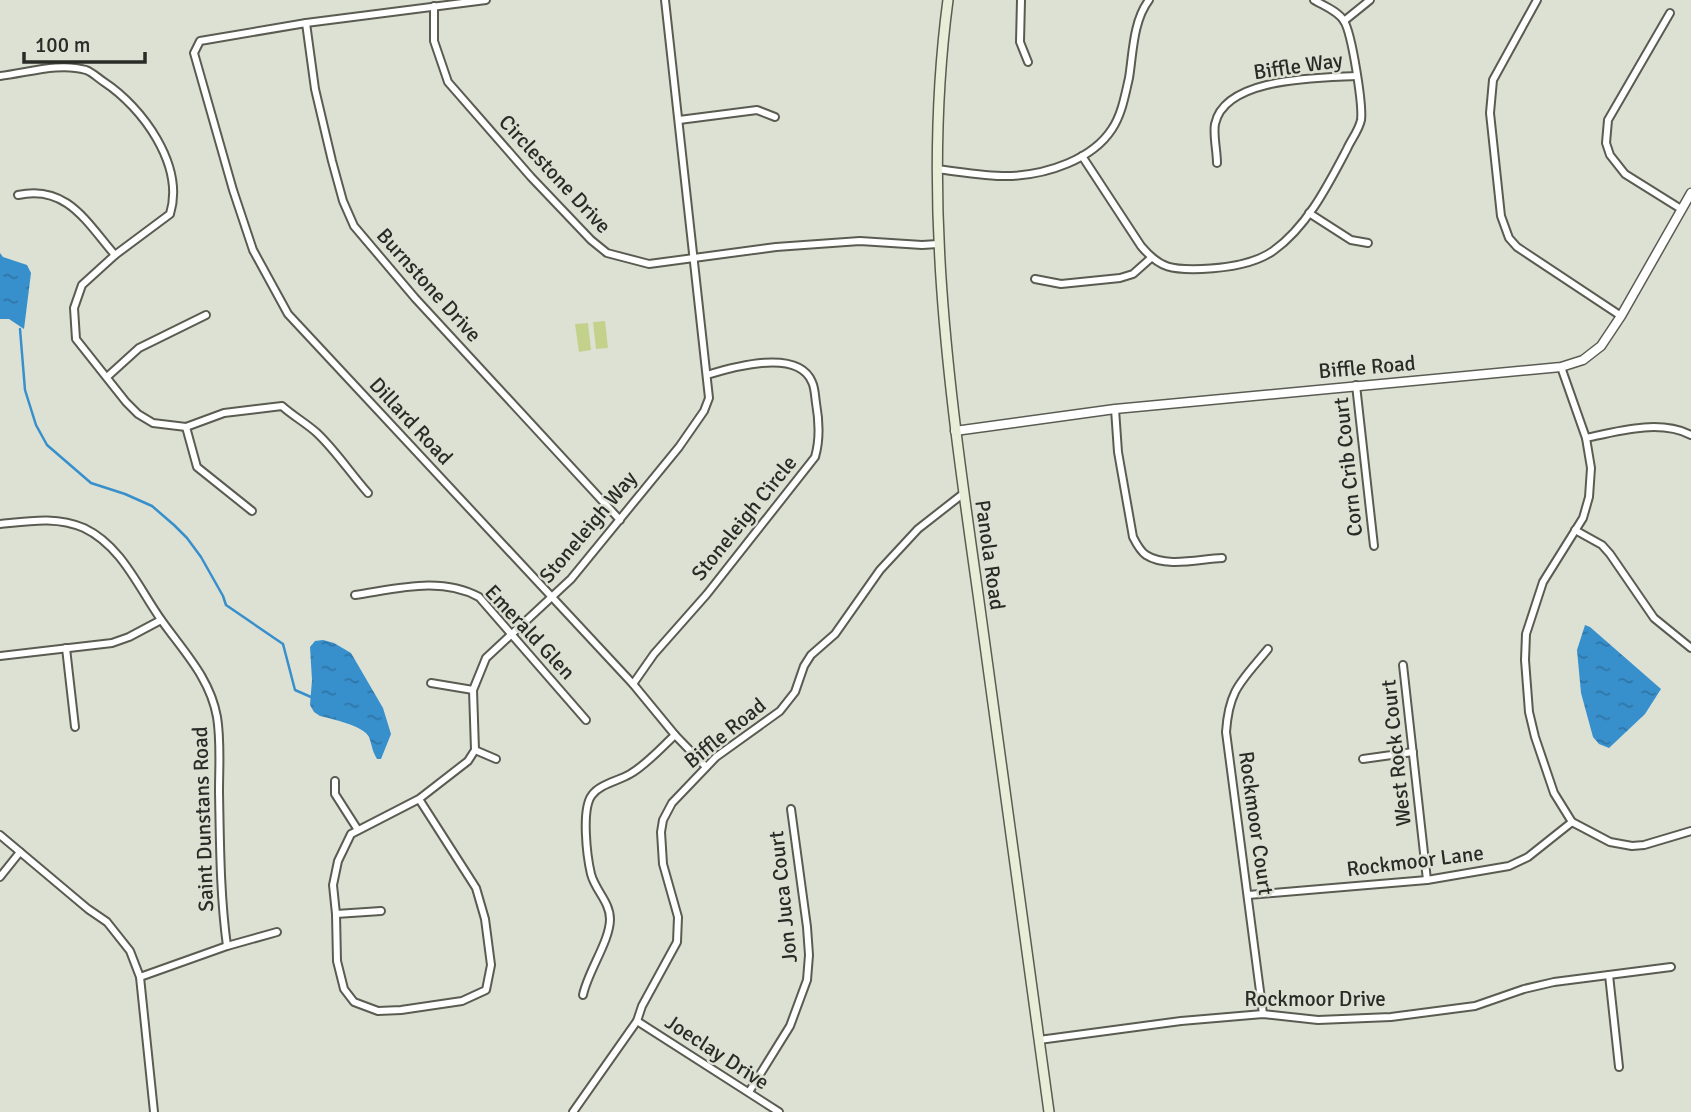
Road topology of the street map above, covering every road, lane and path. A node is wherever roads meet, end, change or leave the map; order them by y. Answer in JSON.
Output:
{"nodes":[{"id":1,"x":486,"y":0,"type":"edge"},
{"id":2,"x":665,"y":0,"type":"edge"},
{"id":3,"x":948,"y":0,"type":"edge"},
{"id":4,"x":1021,"y":0,"type":"edge"},
{"id":5,"x":1149,"y":0,"type":"edge"},
{"id":6,"x":1314,"y":0,"type":"edge"},
{"id":7,"x":1370,"y":0,"type":"edge"},
{"id":8,"x":1537,"y":0,"type":"edge"},
{"id":9,"x":434,"y":6,"type":"junction"},
{"id":10,"x":1670,"y":13,"type":"dead end"},
{"id":11,"x":1344,"y":21,"type":"junction"},
{"id":12,"x":306,"y":23,"type":"junction"},
{"id":13,"x":1028,"y":62,"type":"dead end"},
{"id":14,"x":0,"y":76,"type":"edge"},
{"id":15,"x":1356,"y":76,"type":"junction"},
{"id":16,"x":775,"y":117,"type":"dead end"},
{"id":17,"x":679,"y":120,"type":"junction"},
{"id":18,"x":1082,"y":156,"type":"junction"},
{"id":19,"x":1217,"y":163,"type":"dead end"},
{"id":20,"x":937,"y":169,"type":"junction"},
{"id":21,"x":1691,"y":193,"type":"edge"},
{"id":22,"x":18,"y":195,"type":"dead end"},
{"id":23,"x":1681,"y":209,"type":"junction"},
{"id":24,"x":1309,"y":213,"type":"junction"},
{"id":25,"x":1368,"y":243,"type":"dead end"},
{"id":26,"x":938,"y":244,"type":"junction"},
{"id":27,"x":115,"y":255,"type":"junction"},
{"id":28,"x":1151,"y":258,"type":"junction"},
{"id":29,"x":694,"y":260,"type":"junction"},
{"id":30,"x":1035,"y":279,"type":"dead end"},
{"id":31,"x":206,"y":315,"type":"dead end"},
{"id":32,"x":1621,"y":316,"type":"junction"},
{"id":33,"x":1560,"y":367,"type":"junction"},
{"id":34,"x":707,"y":375,"type":"junction"},
{"id":35,"x":107,"y":377,"type":"junction"},
{"id":36,"x":1356,"y":385,"type":"junction"},
{"id":37,"x":1115,"y":409,"type":"junction"},
{"id":38,"x":186,"y":427,"type":"junction"},
{"id":39,"x":956,"y":431,"type":"junction"},
{"id":40,"x":1691,"y":435,"type":"edge"},
{"id":41,"x":1586,"y":438,"type":"junction"},
{"id":42,"x":964,"y":493,"type":"junction"},
{"id":43,"x":368,"y":494,"type":"dead end"},
{"id":44,"x":252,"y":511,"type":"dead end"},
{"id":45,"x":620,"y":520,"type":"junction"},
{"id":46,"x":0,"y":524,"type":"edge"},
{"id":47,"x":1575,"y":530,"type":"junction"},
{"id":48,"x":1374,"y":546,"type":"dead end"},
{"id":49,"x":1222,"y":558,"type":"dead end"},
{"id":50,"x":355,"y":595,"type":"dead end"},
{"id":51,"x":551,"y":598,"type":"junction"},
{"id":52,"x":161,"y":620,"type":"junction"},
{"id":53,"x":512,"y":635,"type":"junction"},
{"id":54,"x":66,"y":648,"type":"junction"},
{"id":55,"x":1691,"y":648,"type":"edge"},
{"id":56,"x":1268,"y":649,"type":"dead end"},
{"id":57,"x":0,"y":656,"type":"edge"},
{"id":58,"x":1403,"y":665,"type":"dead end"},
{"id":59,"x":431,"y":682,"type":"dead end"},
{"id":60,"x":632,"y":684,"type":"junction"},
{"id":61,"x":473,"y":690,"type":"junction"},
{"id":62,"x":586,"y":720,"type":"dead end"},
{"id":63,"x":75,"y":727,"type":"dead end"},
{"id":64,"x":675,"y":735,"type":"junction"},
{"id":65,"x":475,"y":750,"type":"junction"},
{"id":66,"x":1413,"y":752,"type":"junction"},
{"id":67,"x":496,"y":759,"type":"dead end"},
{"id":68,"x":1363,"y":759,"type":"dead end"},
{"id":69,"x":706,"y":767,"type":"junction"},
{"id":70,"x":335,"y":781,"type":"dead end"},
{"id":71,"x":419,"y":799,"type":"junction"},
{"id":72,"x":791,"y":809,"type":"dead end"},
{"id":73,"x":1572,"y":822,"type":"junction"},
{"id":74,"x":358,"y":830,"type":"junction"},
{"id":75,"x":1691,"y":831,"type":"edge"},
{"id":76,"x":0,"y":835,"type":"edge"},
{"id":77,"x":20,"y":852,"type":"junction"},
{"id":78,"x":0,"y":877,"type":"edge"},
{"id":79,"x":1427,"y":880,"type":"junction"},
{"id":80,"x":1248,"y":895,"type":"junction"},
{"id":81,"x":381,"y":911,"type":"dead end"},
{"id":82,"x":336,"y":914,"type":"junction"},
{"id":83,"x":276,"y":932,"type":"dead end"},
{"id":84,"x":227,"y":946,"type":"junction"},
{"id":85,"x":1671,"y":968,"type":"dead end"},
{"id":86,"x":1609,"y":975,"type":"junction"},
{"id":87,"x":140,"y":977,"type":"junction"},
{"id":88,"x":583,"y":995,"type":"dead end"},
{"id":89,"x":1263,"y":1014,"type":"junction"},
{"id":90,"x":637,"y":1021,"type":"junction"},
{"id":91,"x":1039,"y":1040,"type":"junction"},
{"id":92,"x":1619,"y":1067,"type":"dead end"},
{"id":93,"x":749,"y":1092,"type":"junction"},
{"id":94,"x":154,"y":1112,"type":"edge"},
{"id":95,"x":573,"y":1112,"type":"edge"},
{"id":96,"x":779,"y":1112,"type":"edge"},
{"id":97,"x":1049,"y":1112,"type":"edge"}],
"edges":[{"from":1,"to":9,"type":"street"},
{"from":2,"to":17,"type":"street","name":"Stoneleigh Way"},
{"from":3,"to":20,"type":"main road","name":"Panola Road"},
{"from":4,"to":13,"type":"street"},
{"from":5,"to":18,"type":"street"},
{"from":6,"to":11,"type":"street"},
{"from":7,"to":11,"type":"street"},
{"from":8,"to":32,"type":"street"},
{"from":9,"to":12,"type":"street"},
{"from":9,"to":29,"type":"street","name":"Circlestone Drive"},
{"from":10,"to":23,"type":"street"},
{"from":11,"to":15,"type":"street"},
{"from":12,"to":45,"type":"street","name":"Burnstone Drive"},
{"from":12,"to":51,"type":"street","name":"Dillard Road"},
{"from":14,"to":27,"type":"street"},
{"from":15,"to":19,"type":"street","name":"Biffle Way"},
{"from":15,"to":24,"type":"street"},
{"from":16,"to":17,"type":"street"},
{"from":17,"to":29,"type":"street","name":"Stoneleigh Way"},
{"from":18,"to":20,"type":"street"},
{"from":18,"to":28,"type":"street"},
{"from":20,"to":26,"type":"main road","name":"Panola Road"},
{"from":21,"to":23,"type":"street","name":"Biffle Road"},
{"from":22,"to":27,"type":"street"},
{"from":23,"to":32,"type":"street","name":"Biffle Road"},
{"from":24,"to":25,"type":"street"},
{"from":24,"to":28,"type":"street"},
{"from":26,"to":29,"type":"street","name":"Circlestone Drive"},
{"from":26,"to":39,"type":"main road","name":"Panola Road"},
{"from":27,"to":35,"type":"street"},
{"from":28,"to":30,"type":"street"},
{"from":29,"to":34,"type":"street","name":"Stoneleigh Way"},
{"from":31,"to":35,"type":"street"},
{"from":32,"to":33,"type":"street","name":"Biffle Road"},
{"from":33,"to":36,"type":"street","name":"Biffle Road"},
{"from":33,"to":41,"type":"street"},
{"from":34,"to":45,"type":"street","name":"Stoneleigh Way"},
{"from":34,"to":60,"type":"street","name":"Stoneleigh Circle"},
{"from":35,"to":38,"type":"street"},
{"from":36,"to":37,"type":"street","name":"Biffle Road"},
{"from":36,"to":48,"type":"street","name":"Corn Crib Court"},
{"from":37,"to":39,"type":"street","name":"Biffle Road"},
{"from":37,"to":49,"type":"street"},
{"from":38,"to":43,"type":"street"},
{"from":38,"to":44,"type":"street"},
{"from":39,"to":42,"type":"main road","name":"Panola Road"},
{"from":40,"to":41,"type":"street"},
{"from":41,"to":47,"type":"street"},
{"from":42,"to":69,"type":"street","name":"Biffle Road"},
{"from":42,"to":91,"type":"main road","name":"Panola Road"},
{"from":45,"to":51,"type":"street","name":"Stoneleigh Way"},
{"from":46,"to":52,"type":"street","name":"Saint Dunstans Road"},
{"from":47,"to":55,"type":"street"},
{"from":47,"to":73,"type":"street"},
{"from":50,"to":53,"type":"street","name":"Emerald Glen"},
{"from":51,"to":53,"type":"street","name":"Stoneleigh Way"},
{"from":51,"to":60,"type":"street","name":"Dillard Road"},
{"from":52,"to":54,"type":"street"},
{"from":52,"to":84,"type":"street","name":"Saint Dunstans Road"},
{"from":53,"to":61,"type":"street","name":"Stoneleigh Way"},
{"from":53,"to":62,"type":"street","name":"Emerald Glen"},
{"from":54,"to":57,"type":"street"},
{"from":54,"to":63,"type":"street"},
{"from":56,"to":80,"type":"street","name":"Rockmoor Court"},
{"from":58,"to":66,"type":"street","name":"West Rock Court"},
{"from":59,"to":61,"type":"street"},
{"from":60,"to":64,"type":"street","name":"Dillard Road"},
{"from":61,"to":65,"type":"street","name":"Stoneleigh Way"},
{"from":64,"to":69,"type":"street","name":"Dillard Road"},
{"from":64,"to":88,"type":"street"},
{"from":65,"to":67,"type":"street"},
{"from":65,"to":71,"type":"street"},
{"from":66,"to":68,"type":"street"},
{"from":66,"to":79,"type":"street","name":"West Rock Court"},
{"from":69,"to":90,"type":"street","name":"Biffle Road"},
{"from":70,"to":74,"type":"street"},
{"from":71,"to":74,"type":"street"},
{"from":71,"to":82,"type":"street"},
{"from":72,"to":93,"type":"street","name":"Jon Juca Court"},
{"from":73,"to":75,"type":"street"},
{"from":73,"to":79,"type":"street","name":"Rockmoor Lane"},
{"from":74,"to":82,"type":"street"},
{"from":76,"to":77,"type":"street"},
{"from":77,"to":78,"type":"street"},
{"from":77,"to":87,"type":"street"},
{"from":79,"to":80,"type":"street","name":"Rockmoor Lane"},
{"from":80,"to":89,"type":"street","name":"Rockmoor Court"},
{"from":81,"to":82,"type":"street"},
{"from":83,"to":84,"type":"street"},
{"from":84,"to":87,"type":"street"},
{"from":85,"to":86,"type":"street","name":"Rockmoor Drive"},
{"from":86,"to":89,"type":"street","name":"Rockmoor Drive"},
{"from":86,"to":92,"type":"street"},
{"from":87,"to":94,"type":"street"},
{"from":89,"to":91,"type":"street","name":"Rockmoor Drive"},
{"from":90,"to":93,"type":"street","name":"Joeclay Drive"},
{"from":90,"to":95,"type":"street","name":"Biffle Road"},
{"from":91,"to":97,"type":"main road","name":"Panola Road"},
{"from":93,"to":96,"type":"street","name":"Joeclay Drive"}]}
